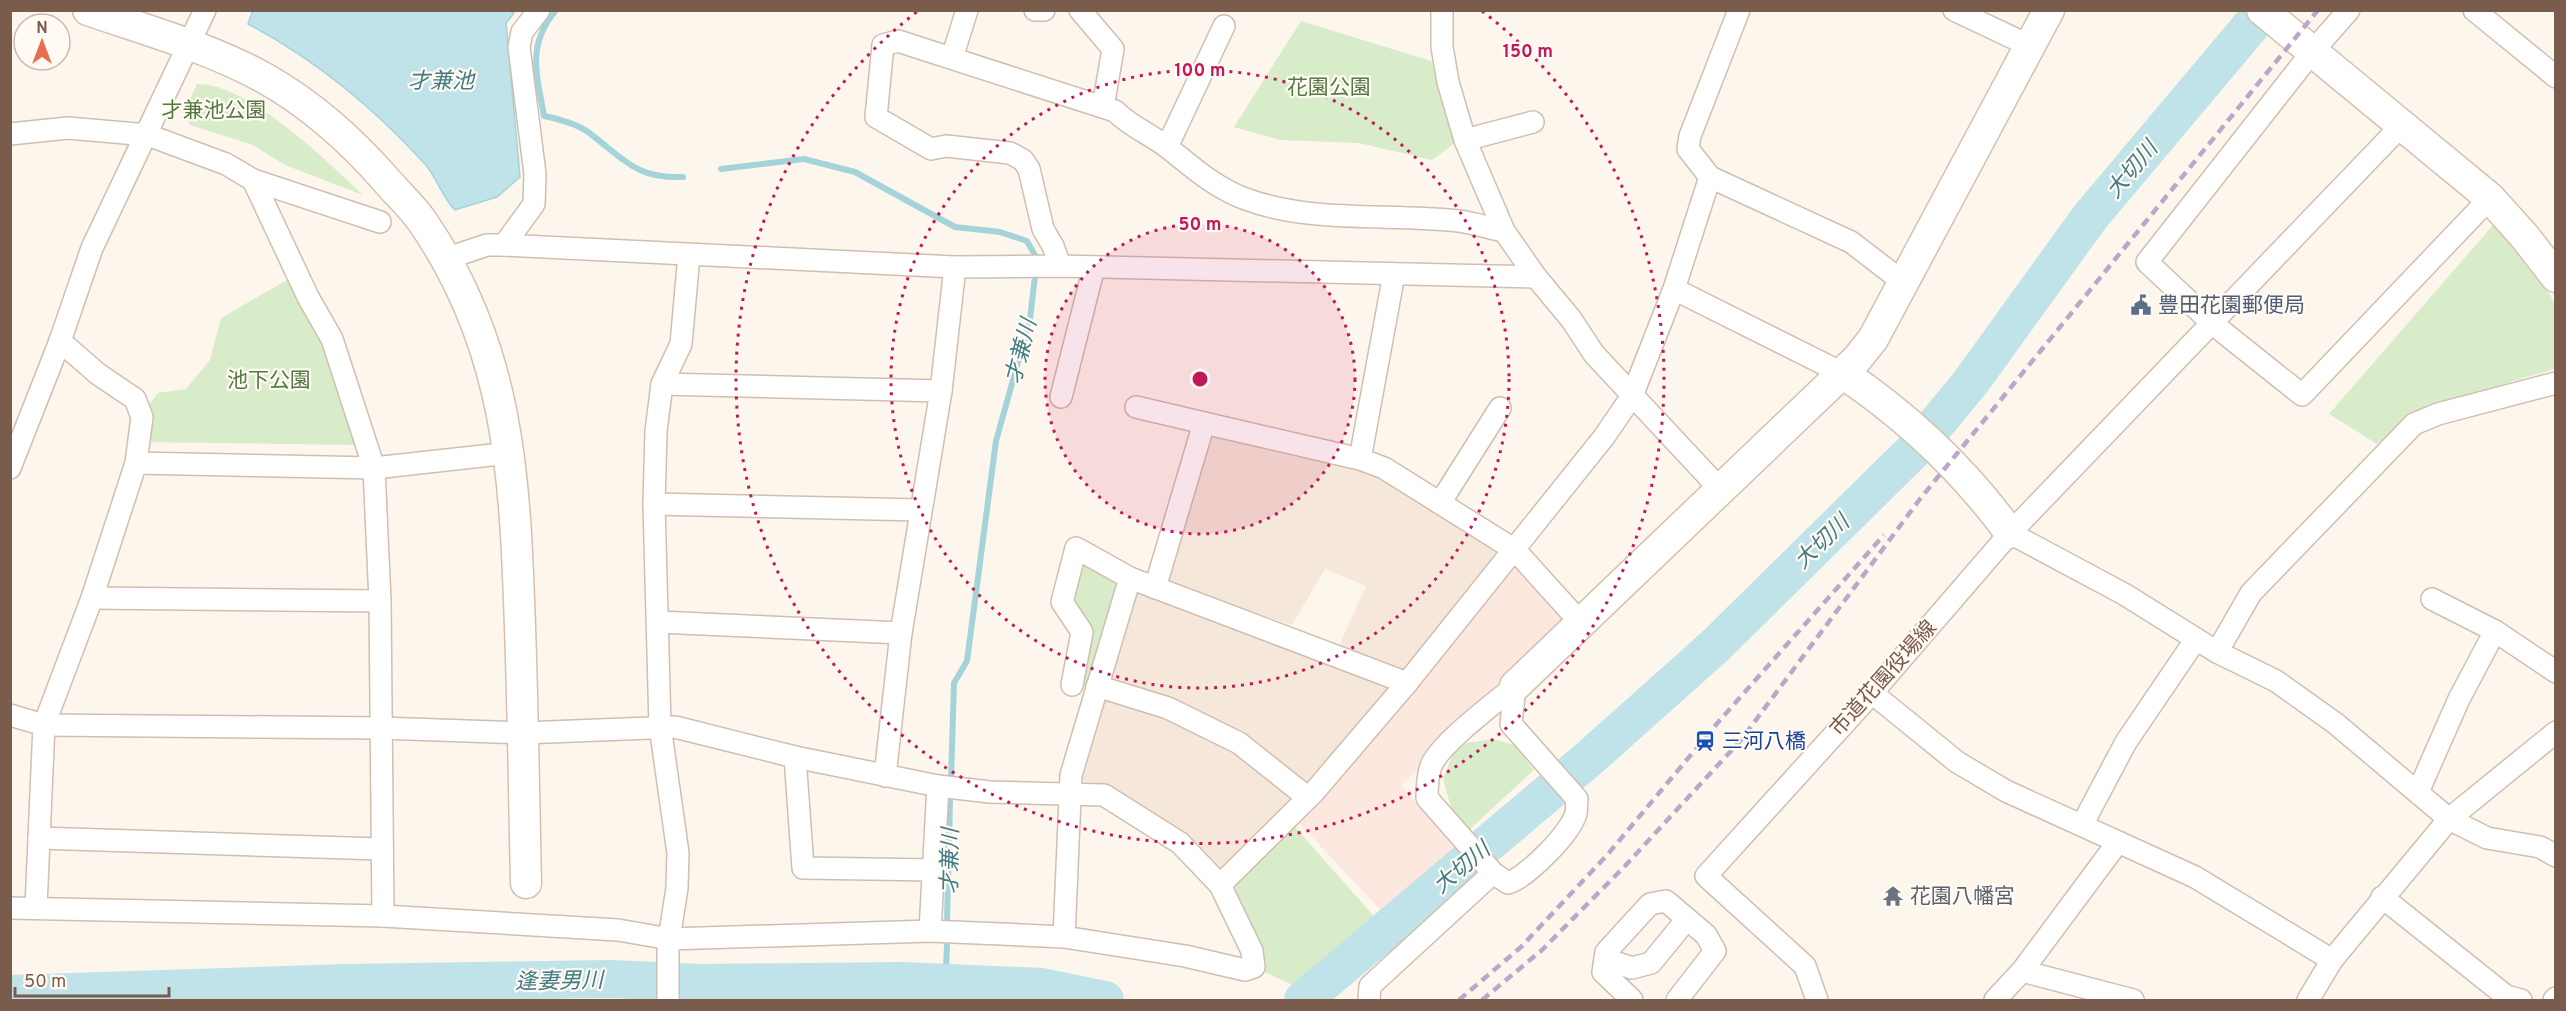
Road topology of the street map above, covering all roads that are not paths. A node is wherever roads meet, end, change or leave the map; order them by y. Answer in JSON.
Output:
{"nodes":[{"id":1,"x":88,"y":10,"type":"edge"},
{"id":2,"x":205,"y":10,"type":"edge"},
{"id":3,"x":539,"y":10,"type":"edge"},
{"id":4,"x":967,"y":10,"type":"edge"},
{"id":5,"x":1035,"y":10,"type":"edge"},
{"id":6,"x":1044,"y":10,"type":"edge"},
{"id":7,"x":1080,"y":10,"type":"edge"},
{"id":8,"x":1442,"y":10,"type":"edge"},
{"id":9,"x":1739,"y":10,"type":"edge"},
{"id":10,"x":1954,"y":10,"type":"edge"},
{"id":11,"x":2049,"y":10,"type":"edge"},
{"id":12,"x":2349,"y":10,"type":"edge"},
{"id":13,"x":2474,"y":10,"type":"edge"},
{"id":14,"x":2267,"y":16,"type":"edge"},
{"id":15,"x":2499,"y":18,"type":"edge"},
{"id":16,"x":1224,"y":26,"type":"dead end"},
{"id":17,"x":189,"y":45,"type":"junction"},
{"id":18,"x":2030,"y":46,"type":"junction"},
{"id":19,"x":2312,"y":52,"type":"junction"},
{"id":20,"x":952,"y":58,"type":"junction"},
{"id":21,"x":2556,"y":77,"type":"edge"},
{"id":22,"x":1103,"y":107,"type":"junction"},
{"id":23,"x":1533,"y":122,"type":"dead end"},
{"id":24,"x":2402,"y":125,"type":"junction"},
{"id":25,"x":10,"y":134,"type":"edge"},
{"id":26,"x":148,"y":135,"type":"junction"},
{"id":27,"x":1465,"y":140,"type":"junction"},
{"id":28,"x":1167,"y":147,"type":"junction"},
{"id":29,"x":1710,"y":177,"type":"junction"},
{"id":30,"x":253,"y":180,"type":"junction"},
{"id":31,"x":2490,"y":198,"type":"junction"},
{"id":32,"x":380,"y":222,"type":"dead end"},
{"id":33,"x":1504,"y":231,"type":"junction"},
{"id":34,"x":504,"y":245,"type":"junction"},
{"id":35,"x":689,"y":255,"type":"junction"},
{"id":36,"x":445,"y":259,"type":"junction"},
{"id":37,"x":1043,"y":266,"type":"junction"},
{"id":38,"x":955,"y":267,"type":"junction"},
{"id":39,"x":1094,"y":267,"type":"junction"},
{"id":40,"x":1394,"y":274,"type":"junction"},
{"id":41,"x":2555,"y":274,"type":"edge"},
{"id":42,"x":1536,"y":277,"type":"junction"},
{"id":43,"x":1904,"y":282,"type":"junction"},
{"id":44,"x":1674,"y":289,"type":"junction"},
{"id":45,"x":2213,"y":324,"type":"junction"},
{"id":46,"x":60,"y":341,"type":"junction"},
{"id":47,"x":1844,"y":374,"type":"junction"},
{"id":48,"x":2556,"y":383,"type":"edge"},
{"id":49,"x":662,"y":384,"type":"junction"},
{"id":50,"x":941,"y":391,"type":"junction"},
{"id":51,"x":1632,"y":396,"type":"junction"},
{"id":52,"x":1061,"y":397,"type":"dead end"},
{"id":53,"x":1136,"y":407,"type":"dead end"},
{"id":54,"x":1500,"y":408,"type":"dead end"},
{"id":55,"x":1204,"y":423,"type":"junction"},
{"id":56,"x":510,"y":453,"type":"junction"},
{"id":57,"x":1360,"y":459,"type":"junction"},
{"id":58,"x":136,"y":463,"type":"junction"},
{"id":59,"x":10,"y":468,"type":"edge"},
{"id":60,"x":374,"y":468,"type":"junction"},
{"id":61,"x":1720,"y":489,"type":"junction"},
{"id":62,"x":1440,"y":503,"type":"junction"},
{"id":63,"x":654,"y":504,"type":"junction"},
{"id":64,"x":920,"y":510,"type":"junction"},
{"id":65,"x":2010,"y":533,"type":"junction"},
{"id":66,"x":1515,"y":550,"type":"junction"},
{"id":67,"x":1130,"y":578,"type":"junction"},
{"id":68,"x":1155,"y":588,"type":"junction"},
{"id":69,"x":92,"y":598,"type":"junction"},
{"id":70,"x":2432,"y":599,"type":"dead end"},
{"id":71,"x":380,"y":601,"type":"junction"},
{"id":72,"x":658,"y":622,"type":"junction"},
{"id":73,"x":1580,"y":622,"type":"junction"},
{"id":74,"x":2495,"y":631,"type":"junction"},
{"id":75,"x":901,"y":633,"type":"junction"},
{"id":76,"x":2196,"y":639,"type":"junction"},
{"id":77,"x":2217,"y":652,"type":"junction"},
{"id":78,"x":2556,"y":672,"type":"edge"},
{"id":79,"x":1407,"y":683,"type":"junction"},
{"id":80,"x":1072,"y":685,"type":"dead end"},
{"id":81,"x":1097,"y":686,"type":"junction"},
{"id":82,"x":1515,"y":686,"type":"junction"},
{"id":83,"x":1872,"y":693,"type":"junction"},
{"id":84,"x":10,"y":715,"type":"edge"},
{"id":85,"x":1472,"y":724,"type":"junction"},
{"id":86,"x":1511,"y":724,"type":"junction"},
{"id":87,"x":44,"y":725,"type":"junction"},
{"id":88,"x":660,"y":726,"type":"junction"},
{"id":89,"x":380,"y":728,"type":"junction"},
{"id":90,"x":2556,"y":732,"type":"edge"},
{"id":91,"x":523,"y":733,"type":"junction"},
{"id":92,"x":795,"y":757,"type":"junction"},
{"id":93,"x":885,"y":777,"type":"junction"},
{"id":94,"x":938,"y":786,"type":"junction"},
{"id":95,"x":2418,"y":792,"type":"junction"},
{"id":96,"x":1068,"y":794,"type":"junction"},
{"id":97,"x":1308,"y":797,"type":"junction"},
{"id":98,"x":2449,"y":819,"type":"junction"},
{"id":99,"x":2082,"y":825,"type":"junction"},
{"id":100,"x":39,"y":838,"type":"junction"},
{"id":101,"x":2118,"y":842,"type":"junction"},
{"id":102,"x":381,"y":849,"type":"junction"},
{"id":103,"x":2556,"y":856,"type":"edge"},
{"id":104,"x":935,"y":870,"type":"junction"},
{"id":105,"x":1493,"y":873,"type":"junction"},
{"id":106,"x":526,"y":882,"type":"dead end"},
{"id":107,"x":1220,"y":885,"type":"junction"},
{"id":108,"x":2382,"y":897,"type":"junction"},
{"id":109,"x":36,"y":907,"type":"junction"},
{"id":110,"x":10,"y":908,"type":"edge"},
{"id":111,"x":383,"y":916,"type":"junction"},
{"id":112,"x":1687,"y":919,"type":"junction"},
{"id":113,"x":930,"y":931,"type":"junction"},
{"id":114,"x":1064,"y":938,"type":"junction"},
{"id":115,"x":669,"y":942,"type":"junction"},
{"id":116,"x":1605,"y":959,"type":"junction"},
{"id":117,"x":2332,"y":960,"type":"junction"},
{"id":118,"x":2022,"y":971,"type":"junction"},
{"id":119,"x":2510,"y":999,"type":"edge"},
{"id":120,"x":668,"y":1000,"type":"edge"},
{"id":121,"x":1369,"y":1000,"type":"edge"},
{"id":122,"x":1632,"y":1000,"type":"edge"},
{"id":123,"x":1677,"y":1000,"type":"edge"},
{"id":124,"x":1817,"y":1000,"type":"edge"},
{"id":125,"x":1995,"y":1000,"type":"edge"},
{"id":126,"x":2133,"y":1000,"type":"edge"},
{"id":127,"x":2308,"y":1000,"type":"edge"}],
"edges":[{"from":1,"to":17,"type":"street"},
{"from":2,"to":17,"type":"street"},
{"from":3,"to":34,"type":"street"},
{"from":4,"to":20,"type":"street"},
{"from":5,"to":6,"type":"street"},
{"from":7,"to":22,"type":"street"},
{"from":8,"to":27,"type":"street"},
{"from":9,"to":29,"type":"street"},
{"from":10,"to":18,"type":"street"},
{"from":11,"to":18,"type":"street"},
{"from":12,"to":19,"type":"street"},
{"from":13,"to":15,"type":"street"},
{"from":14,"to":19,"type":"street"},
{"from":15,"to":21,"type":"street"},
{"from":16,"to":28,"type":"street"},
{"from":17,"to":26,"type":"street"},
{"from":17,"to":36,"type":"street"},
{"from":18,"to":43,"type":"street"},
{"from":19,"to":24,"type":"street"},
{"from":19,"to":45,"type":"street"},
{"from":20,"to":22,"type":"street"},
{"from":20,"to":37,"type":"street"},
{"from":22,"to":28,"type":"street"},
{"from":23,"to":27,"type":"street"},
{"from":24,"to":31,"type":"street"},
{"from":24,"to":45,"type":"street","name":"市道花園役場線"},
{"from":25,"to":26,"type":"street"},
{"from":26,"to":30,"type":"street"},
{"from":26,"to":46,"type":"street"},
{"from":27,"to":33,"type":"street"},
{"from":28,"to":33,"type":"street"},
{"from":29,"to":43,"type":"street"},
{"from":29,"to":44,"type":"street"},
{"from":30,"to":32,"type":"street"},
{"from":30,"to":60,"type":"street"},
{"from":31,"to":41,"type":"street"},
{"from":31,"to":45,"type":"street"},
{"from":33,"to":42,"type":"street"},
{"from":34,"to":35,"type":"street"},
{"from":34,"to":36,"type":"street"},
{"from":35,"to":38,"type":"street"},
{"from":35,"to":49,"type":"street"},
{"from":36,"to":56,"type":"street"},
{"from":37,"to":38,"type":"street"},
{"from":37,"to":39,"type":"street"},
{"from":38,"to":50,"type":"street"},
{"from":39,"to":40,"type":"street"},
{"from":39,"to":52,"type":"street"},
{"from":40,"to":42,"type":"street"},
{"from":40,"to":57,"type":"street"},
{"from":42,"to":51,"type":"street"},
{"from":43,"to":47,"type":"street"},
{"from":44,"to":47,"type":"street"},
{"from":44,"to":51,"type":"street"},
{"from":45,"to":65,"type":"street","name":"市道花園役場線"},
{"from":46,"to":58,"type":"street"},
{"from":46,"to":59,"type":"street"},
{"from":47,"to":61,"type":"street"},
{"from":47,"to":65,"type":"street"},
{"from":48,"to":77,"type":"street"},
{"from":49,"to":50,"type":"street"},
{"from":49,"to":63,"type":"street"},
{"from":50,"to":64,"type":"street"},
{"from":51,"to":61,"type":"street"},
{"from":51,"to":66,"type":"street"},
{"from":53,"to":55,"type":"street"},
{"from":54,"to":62,"type":"street"},
{"from":55,"to":57,"type":"street"},
{"from":55,"to":68,"type":"street"},
{"from":56,"to":60,"type":"street"},
{"from":56,"to":91,"type":"street"},
{"from":57,"to":62,"type":"street"},
{"from":58,"to":60,"type":"street"},
{"from":58,"to":69,"type":"street"},
{"from":60,"to":71,"type":"street"},
{"from":61,"to":73,"type":"street"},
{"from":62,"to":66,"type":"street"},
{"from":63,"to":64,"type":"street"},
{"from":63,"to":72,"type":"street"},
{"from":64,"to":75,"type":"street"},
{"from":65,"to":76,"type":"street"},
{"from":65,"to":83,"type":"street","name":"市道花園役場線"},
{"from":66,"to":73,"type":"street"},
{"from":66,"to":79,"type":"street"},
{"from":67,"to":68,"type":"street"},
{"from":67,"to":80,"type":"street"},
{"from":67,"to":81,"type":"street"},
{"from":68,"to":79,"type":"street"},
{"from":69,"to":71,"type":"street"},
{"from":69,"to":87,"type":"street"},
{"from":70,"to":74,"type":"street"},
{"from":71,"to":89,"type":"street"},
{"from":72,"to":75,"type":"street"},
{"from":72,"to":88,"type":"street"},
{"from":73,"to":82,"type":"street"},
{"from":74,"to":78,"type":"street"},
{"from":74,"to":95,"type":"street"},
{"from":75,"to":93,"type":"street"},
{"from":76,"to":77,"type":"street"},
{"from":76,"to":99,"type":"street"},
{"from":77,"to":95,"type":"street"},
{"from":79,"to":97,"type":"street"},
{"from":81,"to":96,"type":"street"},
{"from":81,"to":97,"type":"street"},
{"from":82,"to":85,"type":"street"},
{"from":82,"to":86,"type":"street"},
{"from":83,"to":99,"type":"street"},
{"from":83,"to":124,"type":"street","name":"市道花園役場線"},
{"from":84,"to":87,"type":"street"},
{"from":85,"to":86,"type":"street"},
{"from":85,"to":105,"type":"street"},
{"from":86,"to":105,"type":"street"},
{"from":87,"to":89,"type":"street"},
{"from":87,"to":100,"type":"street"},
{"from":88,"to":91,"type":"street"},
{"from":88,"to":92,"type":"street"},
{"from":88,"to":115,"type":"street"},
{"from":89,"to":91,"type":"street"},
{"from":89,"to":102,"type":"street"},
{"from":90,"to":98,"type":"street"},
{"from":91,"to":106,"type":"street"},
{"from":92,"to":93,"type":"street"},
{"from":92,"to":104,"type":"street"},
{"from":93,"to":94,"type":"street"},
{"from":94,"to":96,"type":"street"},
{"from":94,"to":104,"type":"street"},
{"from":95,"to":98,"type":"street"},
{"from":96,"to":107,"type":"street"},
{"from":96,"to":114,"type":"street"},
{"from":97,"to":107,"type":"street"},
{"from":98,"to":103,"type":"street"},
{"from":98,"to":108,"type":"street"},
{"from":99,"to":101,"type":"street"},
{"from":100,"to":102,"type":"street"},
{"from":100,"to":109,"type":"street"},
{"from":101,"to":117,"type":"street"},
{"from":101,"to":118,"type":"street"},
{"from":102,"to":111,"type":"street"},
{"from":104,"to":113,"type":"street"},
{"from":105,"to":121,"type":"street"},
{"from":107,"to":114,"type":"street"},
{"from":108,"to":117,"type":"street"},
{"from":108,"to":119,"type":"street"},
{"from":109,"to":110,"type":"street"},
{"from":109,"to":111,"type":"street"},
{"from":111,"to":115,"type":"street"},
{"from":112,"to":116,"type":"street"},
{"from":112,"to":116,"type":"street"},
{"from":112,"to":123,"type":"street"},
{"from":113,"to":114,"type":"street"},
{"from":113,"to":115,"type":"street"},
{"from":115,"to":120,"type":"street"},
{"from":116,"to":122,"type":"street"},
{"from":117,"to":127,"type":"street"},
{"from":118,"to":125,"type":"street"},
{"from":118,"to":126,"type":"street"}]}
